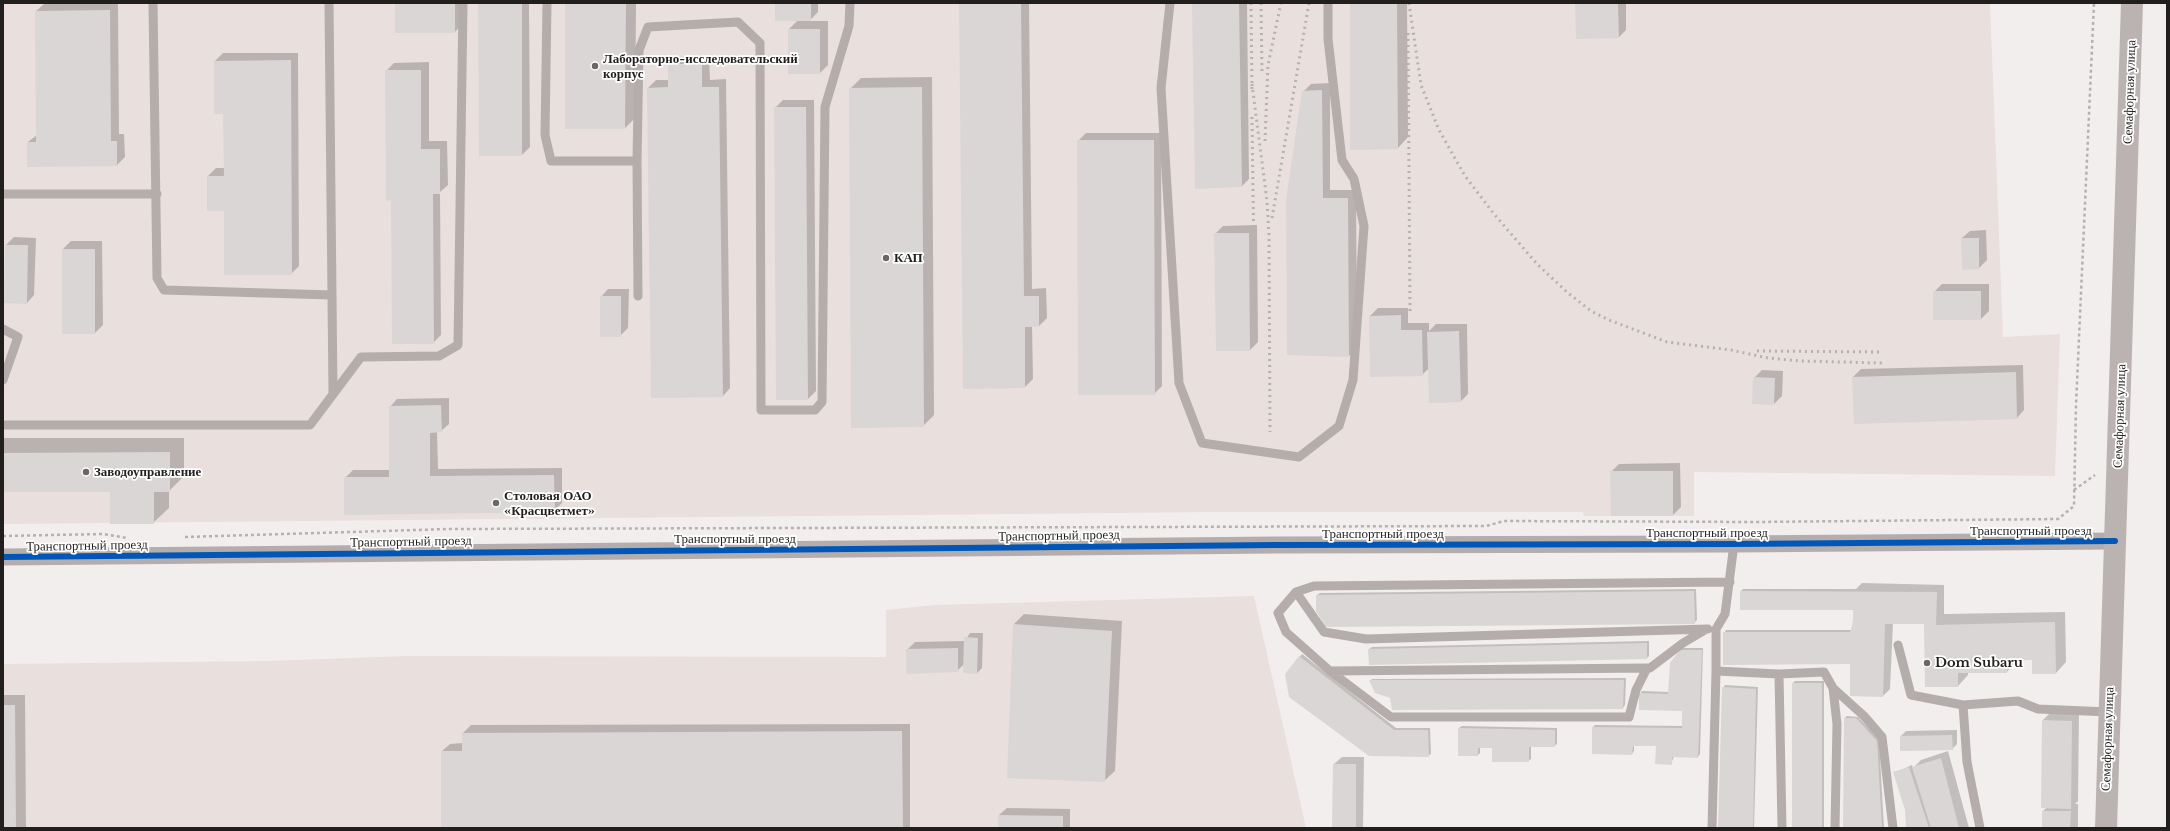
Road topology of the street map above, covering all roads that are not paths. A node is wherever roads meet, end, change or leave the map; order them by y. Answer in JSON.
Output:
{"nodes":[{"id":1,"x":154,"y":3,"type":"edge"},
{"id":2,"x":329,"y":3,"type":"edge"},
{"id":3,"x":463,"y":3,"type":"edge"},
{"id":4,"x":547,"y":3,"type":"edge"},
{"id":5,"x":850,"y":3,"type":"edge"},
{"id":6,"x":1170,"y":3,"type":"edge"},
{"id":7,"x":1328,"y":3,"type":"edge"},
{"id":8,"x":2132,"y":3,"type":"edge"},
{"id":9,"x":637,"y":160,"type":"junction"},
{"id":10,"x":3,"y":194,"type":"edge"},
{"id":11,"x":157,"y":194,"type":"junction"},
{"id":12,"x":332,"y":295,"type":"junction"},
{"id":13,"x":638,"y":296,"type":"dead end"},
{"id":14,"x":3,"y":329,"type":"edge"},
{"id":15,"x":3,"y":380,"type":"edge"},
{"id":16,"x":333,"y":394,"type":"junction"},
{"id":17,"x":3,"y":425,"type":"edge"},
{"id":18,"x":2115,"y":541,"type":"junction"},
{"id":19,"x":1734,"y":544,"type":"junction"},
{"id":20,"x":3,"y":558,"type":"edge"},
{"id":21,"x":1730,"y":582,"type":"junction"},
{"id":22,"x":1296,"y":592,"type":"junction"},
{"id":23,"x":1712,"y":629,"type":"junction"},
{"id":24,"x":1898,"y":645,"type":"dead end"},
{"id":25,"x":1647,"y":668,"type":"junction"},
{"id":26,"x":1330,"y":671,"type":"junction"},
{"id":27,"x":1716,"y":671,"type":"junction"},
{"id":28,"x":1779,"y":674,"type":"junction"},
{"id":29,"x":1833,"y":688,"type":"junction"},
{"id":30,"x":1964,"y":704,"type":"junction"},
{"id":31,"x":2108,"y":712,"type":"junction"},
{"id":32,"x":1712,"y":828,"type":"edge"},
{"id":33,"x":1782,"y":828,"type":"edge"},
{"id":34,"x":1835,"y":828,"type":"edge"},
{"id":35,"x":1893,"y":828,"type":"edge"},
{"id":36,"x":1980,"y":828,"type":"edge"},
{"id":37,"x":2106,"y":828,"type":"edge"}],
"edges":[{"from":1,"to":11,"type":"lane"},
{"from":2,"to":12,"type":"lane"},
{"from":3,"to":16,"type":"lane"},
{"from":4,"to":9,"type":"lane"},
{"from":5,"to":9,"type":"lane"},
{"from":6,"to":7,"type":"lane"},
{"from":8,"to":18,"type":"highway","name":"Семафорная улица"},
{"from":9,"to":13,"type":"lane"},
{"from":10,"to":11,"type":"lane"},
{"from":11,"to":12,"type":"lane"},
{"from":12,"to":16,"type":"lane"},
{"from":14,"to":15,"type":"lane"},
{"from":16,"to":17,"type":"lane"},
{"from":18,"to":19,"type":"street","name":"Транспортный проезд"},
{"from":18,"to":31,"type":"highway","name":"Семафорная улица"},
{"from":19,"to":20,"type":"street","name":"Транспортный проезд"},
{"from":19,"to":21,"type":"lane"},
{"from":21,"to":22,"type":"lane"},
{"from":21,"to":23,"type":"lane"},
{"from":22,"to":23,"type":"lane"},
{"from":22,"to":26,"type":"lane"},
{"from":23,"to":25,"type":"lane"},
{"from":23,"to":27,"type":"lane"},
{"from":24,"to":30,"type":"lane"},
{"from":25,"to":26,"type":"lane"},
{"from":25,"to":26,"type":"lane"},
{"from":27,"to":28,"type":"lane"},
{"from":27,"to":32,"type":"lane"},
{"from":28,"to":29,"type":"lane"},
{"from":28,"to":33,"type":"lane"},
{"from":29,"to":34,"type":"lane"},
{"from":29,"to":35,"type":"lane"},
{"from":30,"to":31,"type":"lane"},
{"from":30,"to":36,"type":"lane"},
{"from":31,"to":37,"type":"highway","name":"Семафорная улица"}]}
